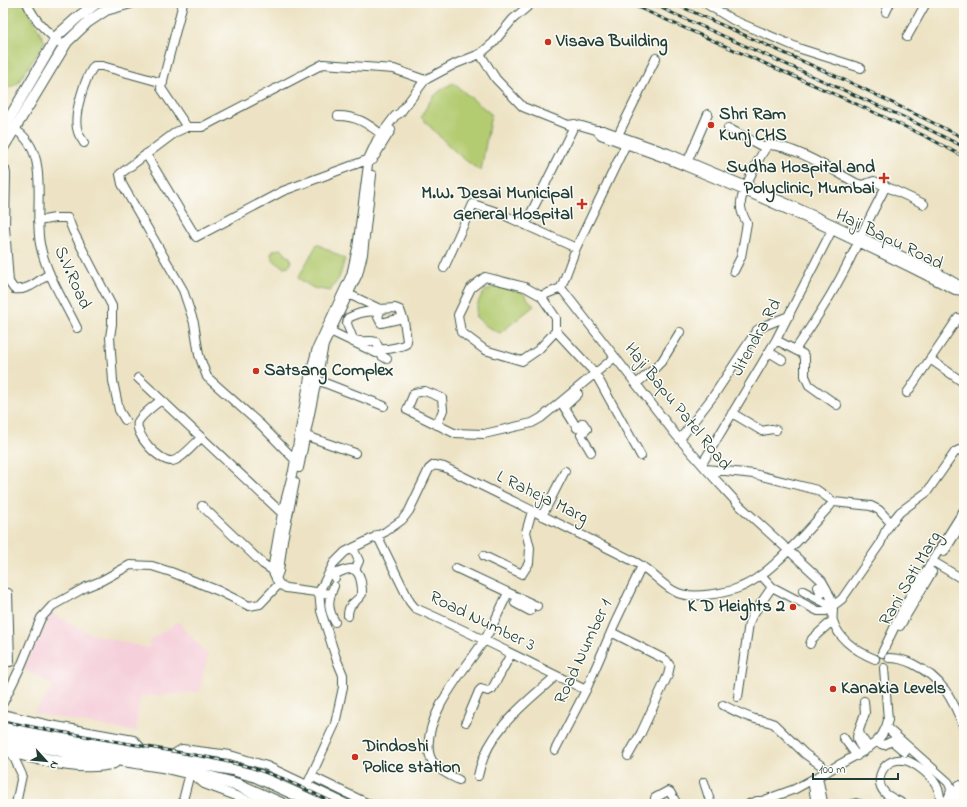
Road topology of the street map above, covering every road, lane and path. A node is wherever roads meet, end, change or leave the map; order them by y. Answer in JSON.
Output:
{"nodes":[{"id":1,"x":27,"y":3,"type":"edge"},
{"id":2,"x":32,"y":3,"type":"edge"},
{"id":3,"x":97,"y":3,"type":"edge"},
{"id":4,"x":131,"y":3,"type":"edge"},
{"id":5,"x":182,"y":3,"type":"edge"},
{"id":6,"x":532,"y":3,"type":"edge"},
{"id":7,"x":706,"y":3,"type":"edge"},
{"id":8,"x":890,"y":3,"type":"edge"},
{"id":9,"x":926,"y":3,"type":"edge"},
{"id":10,"x":886,"y":12,"type":"dead end"},
{"id":11,"x":57,"y":37,"type":"junction"},
{"id":12,"x":907,"y":38,"type":"dead end"},
{"id":13,"x":66,"y":44,"type":"junction"},
{"id":14,"x":480,"y":54,"type":"junction"},
{"id":15,"x":656,"y":58,"type":"dead end"},
{"id":16,"x":861,"y":68,"type":"dead end"},
{"id":17,"x":425,"y":80,"type":"junction"},
{"id":18,"x":163,"y":83,"type":"junction"},
{"id":19,"x":708,"y":114,"type":"dead end"},
{"id":20,"x":338,"y":116,"type":"dead end"},
{"id":21,"x":575,"y":124,"type":"junction"},
{"id":22,"x":187,"y":127,"type":"junction"},
{"id":23,"x":728,"y":128,"type":"dead end"},
{"id":24,"x":3,"y":129,"type":"edge"},
{"id":25,"x":14,"y":129,"type":"junction"},
{"id":26,"x":607,"y":134,"type":"junction"},
{"id":27,"x":618,"y":135,"type":"junction"},
{"id":28,"x":384,"y":136,"type":"junction"},
{"id":29,"x":627,"y":141,"type":"junction"},
{"id":30,"x":84,"y":143,"type":"dead end"},
{"id":31,"x":3,"y":148,"type":"edge"},
{"id":32,"x":765,"y":148,"type":"junction"},
{"id":33,"x":146,"y":154,"type":"junction"},
{"id":34,"x":371,"y":160,"type":"junction"},
{"id":35,"x":686,"y":163,"type":"junction"},
{"id":36,"x":3,"y":166,"type":"edge"},
{"id":37,"x":886,"y":186,"type":"junction"},
{"id":38,"x":745,"y":188,"type":"junction"},
{"id":39,"x":924,"y":204,"type":"dead end"},
{"id":40,"x":38,"y":221,"type":"junction"},
{"id":41,"x":363,"y":225,"type":"junction"},
{"id":42,"x":525,"y":225,"type":"junction"},
{"id":43,"x":833,"y":227,"type":"junction"},
{"id":44,"x":858,"y":239,"type":"junction"},
{"id":45,"x":576,"y":248,"type":"junction"},
{"id":46,"x":444,"y":268,"type":"dead end"},
{"id":47,"x":734,"y":271,"type":"dead end"},
{"id":48,"x":50,"y":274,"type":"junction"},
{"id":49,"x":561,"y":288,"type":"junction"},
{"id":50,"x":964,"y":290,"type":"edge"},
{"id":51,"x":347,"y":291,"type":"junction"},
{"id":52,"x":541,"y":296,"type":"junction"},
{"id":53,"x":365,"y":297,"type":"dead end"},
{"id":54,"x":378,"y":311,"type":"junction"},
{"id":55,"x":789,"y":316,"type":"junction"},
{"id":56,"x":403,"y":318,"type":"junction"},
{"id":57,"x":958,"y":318,"type":"dead end"},
{"id":58,"x":77,"y":328,"type":"dead end"},
{"id":59,"x":329,"y":330,"type":"junction"},
{"id":60,"x":556,"y":331,"type":"junction"},
{"id":61,"x":680,"y":332,"type":"dead end"},
{"id":62,"x":776,"y":340,"type":"junction"},
{"id":63,"x":795,"y":350,"type":"junction"},
{"id":64,"x":379,"y":351,"type":"junction"},
{"id":65,"x":769,"y":352,"type":"junction"},
{"id":66,"x":615,"y":357,"type":"junction"},
{"id":67,"x":387,"y":358,"type":"dead end"},
{"id":68,"x":930,"y":359,"type":"junction"},
{"id":69,"x":782,"y":360,"type":"dead end"},
{"id":70,"x":596,"y":376,"type":"junction"},
{"id":71,"x":138,"y":378,"type":"dead end"},
{"id":72,"x":313,"y":379,"type":"junction"},
{"id":73,"x":964,"y":383,"type":"edge"},
{"id":74,"x":636,"y":384,"type":"junction"},
{"id":75,"x":908,"y":393,"type":"dead end"},
{"id":76,"x":161,"y":400,"type":"junction"},
{"id":77,"x":837,"y":405,"type":"dead end"},
{"id":78,"x":384,"y":406,"type":"dead end"},
{"id":79,"x":732,"y":414,"type":"junction"},
{"id":80,"x":126,"y":420,"type":"dead end"},
{"id":81,"x":437,"y":425,"type":"junction"},
{"id":82,"x":776,"y":430,"type":"dead end"},
{"id":83,"x":302,"y":434,"type":"junction"},
{"id":84,"x":201,"y":438,"type":"junction"},
{"id":85,"x":680,"y":439,"type":"junction"},
{"id":86,"x":964,"y":450,"type":"edge"},
{"id":87,"x":591,"y":452,"type":"dead end"},
{"id":88,"x":355,"y":453,"type":"dead end"},
{"id":89,"x":641,"y":456,"type":"dead end"},
{"id":90,"x":297,"y":462,"type":"junction"},
{"id":91,"x":704,"y":467,"type":"junction"},
{"id":92,"x":566,"y":471,"type":"dead end"},
{"id":93,"x":202,"y":506,"type":"dead end"},
{"id":94,"x":830,"y":506,"type":"dead end"},
{"id":95,"x":964,"y":510,"type":"edge"},
{"id":96,"x":532,"y":511,"type":"junction"},
{"id":97,"x":285,"y":516,"type":"junction"},
{"id":98,"x":542,"y":516,"type":"junction"},
{"id":99,"x":962,"y":520,"type":"edge"},
{"id":100,"x":891,"y":523,"type":"junction"},
{"id":101,"x":377,"y":535,"type":"junction"},
{"id":102,"x":353,"y":548,"type":"junction"},
{"id":103,"x":788,"y":550,"type":"junction"},
{"id":104,"x":484,"y":556,"type":"dead end"},
{"id":105,"x":934,"y":562,"type":"junction"},
{"id":106,"x":642,"y":566,"type":"junction"},
{"id":107,"x":456,"y":568,"type":"dead end"},
{"id":108,"x":355,"y":570,"type":"junction"},
{"id":109,"x":761,"y":575,"type":"junction"},
{"id":110,"x":277,"y":576,"type":"junction"},
{"id":111,"x":964,"y":580,"type":"edge"},
{"id":112,"x":333,"y":586,"type":"junction"},
{"id":113,"x":772,"y":587,"type":"junction"},
{"id":114,"x":803,"y":591,"type":"dead end"},
{"id":115,"x":319,"y":592,"type":"junction"},
{"id":116,"x":8,"y":593,"type":"dead end"},
{"id":117,"x":508,"y":593,"type":"junction"},
{"id":118,"x":515,"y":603,"type":"dead end"},
{"id":119,"x":833,"y":607,"type":"junction"},
{"id":120,"x":832,"y":621,"type":"junction"},
{"id":121,"x":335,"y":622,"type":"junction"},
{"id":122,"x":326,"y":625,"type":"junction"},
{"id":123,"x":611,"y":632,"type":"junction"},
{"id":124,"x":484,"y":640,"type":"junction"},
{"id":125,"x":810,"y":644,"type":"dead end"},
{"id":126,"x":511,"y":654,"type":"junction"},
{"id":127,"x":886,"y":655,"type":"junction"},
{"id":128,"x":875,"y":659,"type":"junction"},
{"id":129,"x":7,"y":660,"type":"edge"},
{"id":130,"x":21,"y":666,"type":"junction"},
{"id":131,"x":884,"y":668,"type":"junction"},
{"id":132,"x":556,"y":676,"type":"junction"},
{"id":133,"x":586,"y":690,"type":"junction"},
{"id":134,"x":738,"y":697,"type":"dead end"},
{"id":135,"x":864,"y":701,"type":"dead end"},
{"id":136,"x":3,"y":703,"type":"edge"},
{"id":137,"x":723,"y":705,"type":"dead end"},
{"id":138,"x":3,"y":716,"type":"edge"},
{"id":139,"x":466,"y":722,"type":"dead end"},
{"id":140,"x":886,"y":727,"type":"junction"},
{"id":141,"x":3,"y":728,"type":"edge"},
{"id":142,"x":964,"y":728,"type":"edge"},
{"id":143,"x":843,"y":737,"type":"dead end"},
{"id":144,"x":3,"y":738,"type":"edge"},
{"id":145,"x":45,"y":741,"type":"junction"},
{"id":146,"x":876,"y":742,"type":"junction"},
{"id":147,"x":7,"y":750,"type":"edge"},
{"id":148,"x":554,"y":750,"type":"dead end"},
{"id":149,"x":863,"y":752,"type":"junction"},
{"id":150,"x":905,"y":752,"type":"dead end"},
{"id":151,"x":143,"y":753,"type":"junction"},
{"id":152,"x":628,"y":756,"type":"dead end"},
{"id":153,"x":121,"y":760,"type":"junction"},
{"id":154,"x":165,"y":762,"type":"junction"},
{"id":155,"x":826,"y":772,"type":"junction"},
{"id":156,"x":193,"y":774,"type":"junction"},
{"id":157,"x":478,"y":776,"type":"dead end"},
{"id":158,"x":815,"y":778,"type":"junction"},
{"id":159,"x":459,"y":780,"type":"dead end"},
{"id":160,"x":309,"y":781,"type":"junction"},
{"id":161,"x":704,"y":782,"type":"dead end"},
{"id":162,"x":959,"y":785,"type":"dead end"},
{"id":163,"x":765,"y":802,"type":"edge"},
{"id":164,"x":820,"y":803,"type":"edge"},
{"id":165,"x":16,"y":804,"type":"edge"},
{"id":166,"x":182,"y":804,"type":"edge"},
{"id":167,"x":258,"y":804,"type":"edge"},
{"id":168,"x":282,"y":804,"type":"edge"},
{"id":169,"x":318,"y":804,"type":"edge"},
{"id":170,"x":347,"y":804,"type":"edge"},
{"id":171,"x":358,"y":804,"type":"edge"},
{"id":172,"x":369,"y":804,"type":"edge"},
{"id":173,"x":658,"y":804,"type":"edge"},
{"id":174,"x":677,"y":804,"type":"edge"},
{"id":175,"x":711,"y":804,"type":"edge"},
{"id":176,"x":749,"y":804,"type":"edge"},
{"id":177,"x":852,"y":804,"type":"edge"},
{"id":178,"x":860,"y":804,"type":"edge"},
{"id":179,"x":904,"y":804,"type":"edge"},
{"id":180,"x":941,"y":804,"type":"edge"},
{"id":181,"x":945,"y":804,"type":"edge"},
{"id":182,"x":954,"y":804,"type":"edge"}],
"edges":[{"from":1,"to":11,"type":"street"},
{"from":2,"to":11,"type":"street"},
{"from":3,"to":11,"type":"main road"},
{"from":4,"to":13,"type":"main road"},
{"from":5,"to":18,"type":"street"},
{"from":6,"to":14,"type":"street"},
{"from":7,"to":16,"type":"street"},
{"from":8,"to":10,"type":"street"},
{"from":9,"to":12,"type":"street"},
{"from":11,"to":13,"type":"street"},
{"from":11,"to":24,"type":"main road"},
{"from":13,"to":25,"type":"main road"},
{"from":14,"to":17,"type":"street"},
{"from":14,"to":21,"type":"street","name":"Haji Bapu Road"},
{"from":15,"to":27,"type":"street"},
{"from":17,"to":22,"type":"street"},
{"from":17,"to":28,"type":"street"},
{"from":18,"to":22,"type":"street"},
{"from":18,"to":30,"type":"street"},
{"from":19,"to":35,"type":"street"},
{"from":20,"to":28,"type":"street"},
{"from":21,"to":26,"type":"street","name":"Haji Bapu Road"},
{"from":21,"to":42,"type":"street"},
{"from":22,"to":33,"type":"street"},
{"from":23,"to":32,"type":"street"},
{"from":25,"to":31,"type":"main road"},
{"from":25,"to":40,"type":"street","name":"S.V.Road"},
{"from":26,"to":27,"type":"street","name":"Haji Bapu Road"},
{"from":26,"to":29,"type":"street","name":"Haji Bapu Road"},
{"from":27,"to":29,"type":"street","name":"Haji Bapu Road"},
{"from":28,"to":34,"type":"street"},
{"from":29,"to":35,"type":"street","name":"Haji Bapu Road"},
{"from":29,"to":45,"type":"street"},
{"from":32,"to":37,"type":"street"},
{"from":32,"to":38,"type":"street"},
{"from":33,"to":34,"type":"street"},
{"from":33,"to":90,"type":"street"},
{"from":34,"to":41,"type":"street"},
{"from":35,"to":38,"type":"street","name":"Haji Bapu Road"},
{"from":36,"to":48,"type":"street"},
{"from":37,"to":39,"type":"street"},
{"from":37,"to":44,"type":"street"},
{"from":38,"to":43,"type":"street","name":"Haji Bapu Road"},
{"from":38,"to":47,"type":"street"},
{"from":40,"to":48,"type":"street","name":"S.V.Road"},
{"from":40,"to":80,"type":"street"},
{"from":41,"to":51,"type":"street"},
{"from":41,"to":51,"type":"street"},
{"from":42,"to":45,"type":"street"},
{"from":42,"to":46,"type":"street"},
{"from":43,"to":44,"type":"street","name":"Haji Bapu Road"},
{"from":43,"to":55,"type":"street","name":"Jitendra Rd"},
{"from":44,"to":50,"type":"street","name":"Haji Bapu Road"},
{"from":44,"to":63,"type":"street"},
{"from":45,"to":49,"type":"street"},
{"from":48,"to":58,"type":"street","name":"S.V.Road"},
{"from":49,"to":52,"type":"street"},
{"from":49,"to":66,"type":"street","name":"Haji Bapu Patel Road"},
{"from":51,"to":53,"type":"street"},
{"from":51,"to":54,"type":"street"},
{"from":51,"to":59,"type":"street"},
{"from":52,"to":60,"type":"street"},
{"from":52,"to":60,"type":"street"},
{"from":54,"to":56,"type":"street"},
{"from":54,"to":56,"type":"street"},
{"from":54,"to":64,"type":"street"},
{"from":55,"to":62,"type":"street","name":"Jitendra Rd"},
{"from":55,"to":85,"type":"street"},
{"from":56,"to":64,"type":"street"},
{"from":57,"to":68,"type":"street"},
{"from":59,"to":64,"type":"street"},
{"from":59,"to":72,"type":"street"},
{"from":60,"to":70,"type":"street"},
{"from":61,"to":74,"type":"street"},
{"from":62,"to":63,"type":"street"},
{"from":62,"to":65,"type":"street","name":"Jitendra Rd"},
{"from":63,"to":77,"type":"street"},
{"from":64,"to":67,"type":"street"},
{"from":65,"to":69,"type":"street"},
{"from":65,"to":79,"type":"street","name":"Jitendra Rd"},
{"from":66,"to":70,"type":"street"},
{"from":66,"to":74,"type":"street","name":"Haji Bapu Patel Road"},
{"from":68,"to":73,"type":"street"},
{"from":68,"to":75,"type":"street"},
{"from":70,"to":81,"type":"street"},
{"from":70,"to":87,"type":"street"},
{"from":70,"to":89,"type":"street"},
{"from":71,"to":76,"type":"street"},
{"from":72,"to":78,"type":"street"},
{"from":72,"to":83,"type":"street"},
{"from":74,"to":85,"type":"street","name":"Haji Bapu Patel Road"},
{"from":76,"to":84,"type":"street"},
{"from":76,"to":84,"type":"street"},
{"from":79,"to":82,"type":"street"},
{"from":79,"to":91,"type":"street","name":"Jitendra Rd"},
{"from":81,"to":81,"type":"street"},
{"from":83,"to":88,"type":"street"},
{"from":83,"to":90,"type":"street"},
{"from":84,"to":97,"type":"street"},
{"from":85,"to":91,"type":"street","name":"Haji Bapu Patel Road"},
{"from":86,"to":100,"type":"street"},
{"from":90,"to":97,"type":"street"},
{"from":91,"to":100,"type":"street"},
{"from":91,"to":103,"type":"street","name":"Haji Bapu Patel Road"},
{"from":92,"to":98,"type":"street"},
{"from":93,"to":110,"type":"street"},
{"from":94,"to":103,"type":"street","name":"L Raheja Marg"},
{"from":95,"to":99,"type":"street","name":"Rani Sati Marg"},
{"from":96,"to":98,"type":"street","name":"L Raheja Marg"},
{"from":96,"to":101,"type":"street","name":"L Raheja Marg"},
{"from":96,"to":104,"type":"street"},
{"from":97,"to":110,"type":"street"},
{"from":98,"to":106,"type":"street","name":"L Raheja Marg"},
{"from":99,"to":105,"type":"street","name":"Rani Sati Marg"},
{"from":100,"to":119,"type":"street"},
{"from":101,"to":102,"type":"street","name":"L Raheja Marg"},
{"from":101,"to":124,"type":"street","name":"Road Number 3"},
{"from":102,"to":108,"type":"street"},
{"from":102,"to":115,"type":"street","name":"L Raheja Marg"},
{"from":103,"to":109,"type":"street","name":"L Raheja Marg"},
{"from":103,"to":119,"type":"street","name":"Haji Bapu Patel Road"},
{"from":105,"to":111,"type":"street"},
{"from":105,"to":127,"type":"street","name":"Rani Sati Marg"},
{"from":106,"to":109,"type":"street","name":"L Raheja Marg"},
{"from":106,"to":123,"type":"street","name":"Road Number 1"},
{"from":107,"to":117,"type":"street"},
{"from":108,"to":112,"type":"street"},
{"from":108,"to":121,"type":"street"},
{"from":109,"to":113,"type":"street"},
{"from":110,"to":115,"type":"street"},
{"from":110,"to":130,"type":"street"},
{"from":112,"to":115,"type":"street"},
{"from":112,"to":121,"type":"street"},
{"from":113,"to":119,"type":"street"},
{"from":113,"to":134,"type":"street"},
{"from":114,"to":119,"type":"street"},
{"from":115,"to":122,"type":"street"},
{"from":116,"to":129,"type":"street"},
{"from":117,"to":118,"type":"street"},
{"from":117,"to":124,"type":"street"},
{"from":119,"to":120,"type":"street","name":"Haji Bapu Patel Road"},
{"from":120,"to":125,"type":"street"},
{"from":120,"to":128,"type":"street"},
{"from":121,"to":122,"type":"street"},
{"from":122,"to":160,"type":"street"},
{"from":123,"to":133,"type":"street","name":"Road Number 1"},
{"from":123,"to":152,"type":"street"},
{"from":124,"to":126,"type":"street","name":"Road Number 3"},
{"from":124,"to":159,"type":"street"},
{"from":126,"to":132,"type":"street","name":"Road Number 3"},
{"from":126,"to":139,"type":"street"},
{"from":127,"to":128,"type":"street"},
{"from":127,"to":131,"type":"street"},
{"from":127,"to":142,"type":"street"},
{"from":128,"to":131,"type":"street"},
{"from":129,"to":130,"type":"street"},
{"from":130,"to":136,"type":"street"},
{"from":131,"to":140,"type":"street"},
{"from":132,"to":133,"type":"street","name":"Road Number 3"},
{"from":132,"to":157,"type":"street"},
{"from":133,"to":148,"type":"street","name":"Road Number 1"},
{"from":135,"to":149,"type":"street"},
{"from":137,"to":155,"type":"street"},
{"from":138,"to":151,"type":"highway"},
{"from":140,"to":146,"type":"street"},
{"from":140,"to":181,"type":"street"},
{"from":141,"to":145,"type":"highway"},
{"from":143,"to":149,"type":"street"},
{"from":144,"to":145,"type":"highway"},
{"from":145,"to":151,"type":"highway"},
{"from":145,"to":153,"type":"highway"},
{"from":146,"to":149,"type":"street"},
{"from":146,"to":150,"type":"street"},
{"from":147,"to":153,"type":"highway"},
{"from":147,"to":165,"type":"street"},
{"from":149,"to":155,"type":"street"},
{"from":151,"to":154,"type":"highway"},
{"from":153,"to":154,"type":"highway"},
{"from":154,"to":156,"type":"highway"},
{"from":154,"to":160,"type":"street"},
{"from":154,"to":169,"type":"highway"},
{"from":155,"to":158,"type":"street"},
{"from":156,"to":166,"type":"street"},
{"from":156,"to":167,"type":"street"},
{"from":156,"to":168,"type":"highway"},
{"from":158,"to":163,"type":"street"},
{"from":158,"to":164,"type":"street"},
{"from":160,"to":170,"type":"street"},
{"from":160,"to":171,"type":"street"},
{"from":160,"to":172,"type":"street"},
{"from":161,"to":175,"type":"street"},
{"from":162,"to":182,"type":"street"},
{"from":163,"to":176,"type":"street"},
{"from":173,"to":174,"type":"street"},
{"from":177,"to":178,"type":"street"},
{"from":179,"to":180,"type":"street"}]}
